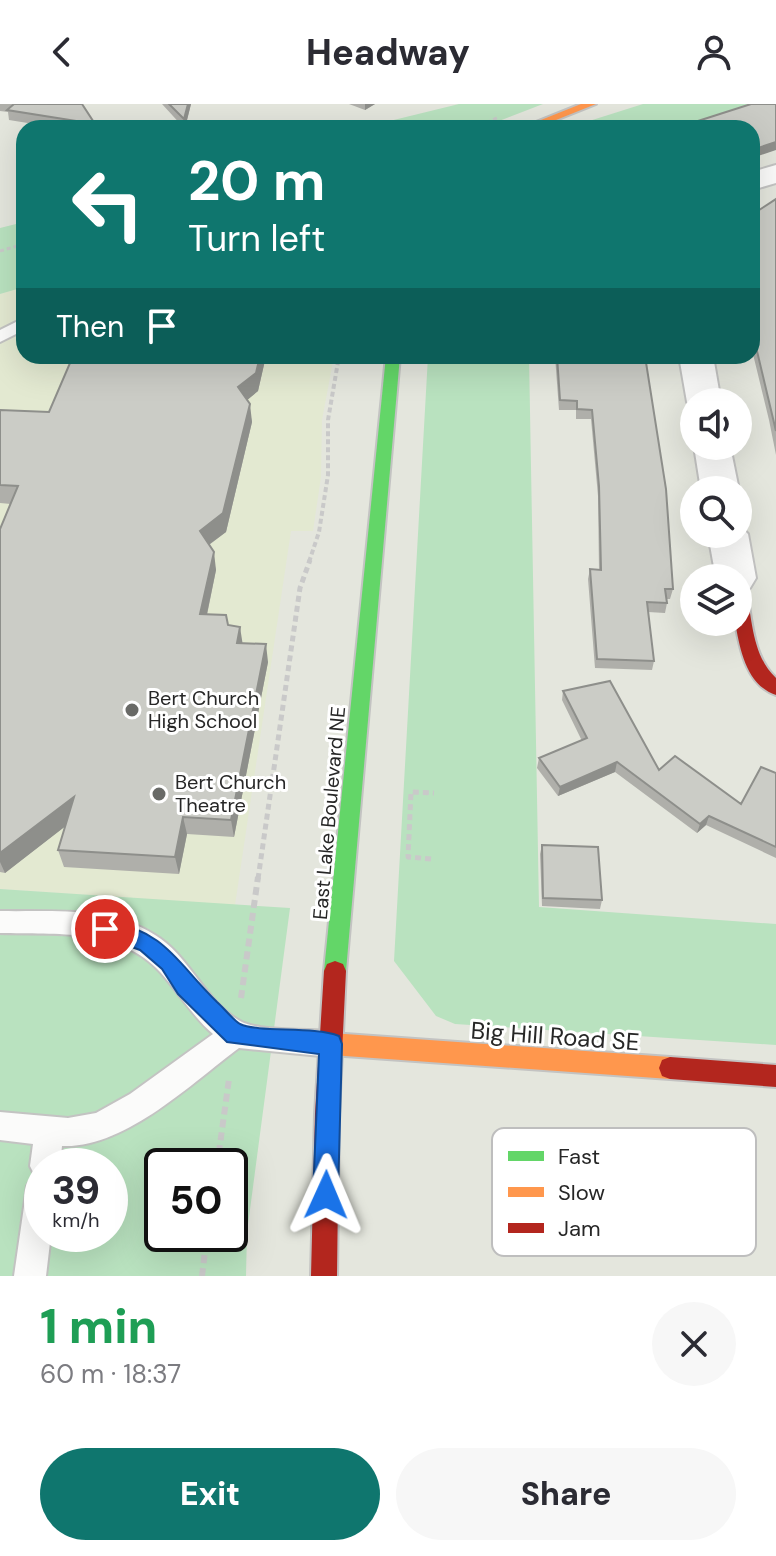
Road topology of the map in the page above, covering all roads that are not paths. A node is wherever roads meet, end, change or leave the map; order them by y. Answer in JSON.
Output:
{"nodes":[{"id":1,"x":591,"y":104,"type":"edge"},
{"id":2,"x":548,"y":120,"type":"edge"},
{"id":3,"x":392,"y":364,"type":"edge"},
{"id":4,"x":697,"y":364,"type":"edge"},
{"id":5,"x":702,"y":388,"type":"edge"},
{"id":6,"x":746,"y":636,"type":"edge"},
{"id":7,"x":776,"y":688,"type":"edge"},
{"id":8,"x":0,"y":922,"type":"edge"},
{"id":9,"x":235,"y":1034,"type":"junction"},
{"id":10,"x":331,"y":1044,"type":"junction"},
{"id":11,"x":776,"y":1076,"type":"edge"},
{"id":12,"x":0,"y":1126,"type":"edge"},
{"id":13,"x":50,"y":1129,"type":"junction"},
{"id":14,"x":47,"y":1148,"type":"edge"},
{"id":15,"x":33,"y":1252,"type":"edge"},
{"id":16,"x":30,"y":1276,"type":"edge"},
{"id":17,"x":324,"y":1276,"type":"edge"}],
"edges":[{"from":1,"to":2,"type":"main road"},
{"from":3,"to":10,"type":"main road","name":"East Lake Boulevard NE"},
{"from":4,"to":5,"type":"street"},
{"from":6,"to":7,"type":"main road"},
{"from":8,"to":9,"type":"lane"},
{"from":9,"to":10,"type":"lane"},
{"from":9,"to":13,"type":"lane"},
{"from":10,"to":11,"type":"main road","name":"Big Hill Road SE"},
{"from":10,"to":17,"type":"main road","name":"East Lake Boulevard NE"},
{"from":12,"to":13,"type":"lane"},
{"from":13,"to":14,"type":"lane"},
{"from":15,"to":16,"type":"lane"}]}
